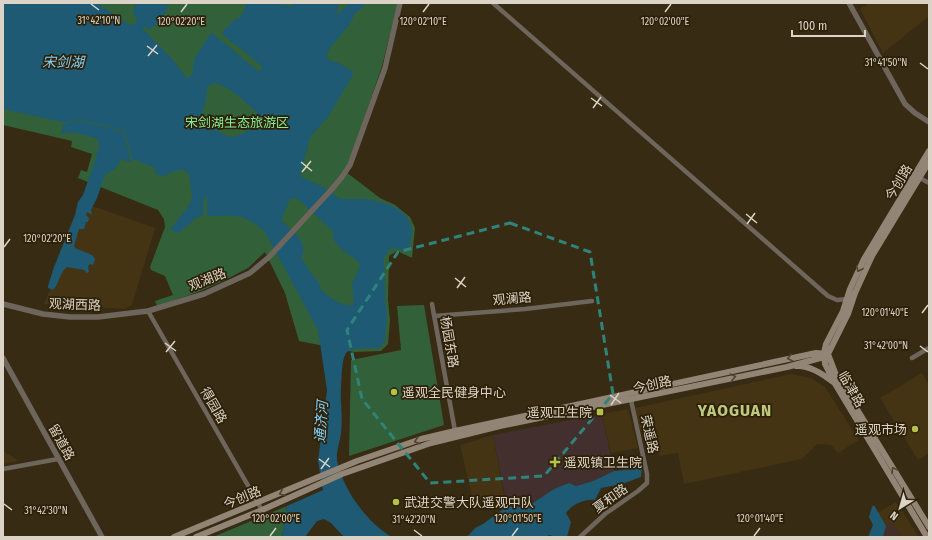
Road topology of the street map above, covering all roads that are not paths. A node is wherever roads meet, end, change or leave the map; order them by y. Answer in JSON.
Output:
{"nodes":[{"id":1,"x":400,"y":3,"type":"edge"},
{"id":2,"x":493,"y":3,"type":"edge"},
{"id":3,"x":849,"y":3,"type":"edge"},
{"id":4,"x":929,"y":122,"type":"edge"},
{"id":5,"x":929,"y":151,"type":"edge"},
{"id":6,"x":929,"y":162,"type":"edge"},
{"id":7,"x":917,"y":176,"type":"junction"},
{"id":8,"x":929,"y":183,"type":"edge"},
{"id":9,"x":847,"y":299,"type":"junction"},
{"id":10,"x":592,"y":301,"type":"dead end"},
{"id":11,"x":3,"y":304,"type":"edge"},
{"id":12,"x":432,"y":304,"type":"dead end"},
{"id":13,"x":148,"y":311,"type":"junction"},
{"id":14,"x":434,"y":316,"type":"junction"},
{"id":15,"x":929,"y":348,"type":"edge"},
{"id":16,"x":825,"y":355,"type":"junction"},
{"id":17,"x":3,"y":358,"type":"edge"},
{"id":18,"x":912,"y":358,"type":"dead end"},
{"id":19,"x":787,"y":367,"type":"junction"},
{"id":20,"x":834,"y":382,"type":"junction"},
{"id":21,"x":631,"y":400,"type":"junction"},
{"id":22,"x":455,"y":431,"type":"junction"},
{"id":23,"x":58,"y":458,"type":"junction"},
{"id":24,"x":3,"y":469,"type":"edge"},
{"id":25,"x":342,"y":471,"type":"junction"},
{"id":26,"x":647,"y":474,"type":"joint"},
{"id":27,"x":320,"y":481,"type":"junction"},
{"id":28,"x":257,"y":502,"type":"junction"},
{"id":29,"x":262,"y":510,"type":"junction"},
{"id":30,"x":929,"y":527,"type":"edge"},
{"id":31,"x":102,"y":537,"type":"edge"},
{"id":32,"x":174,"y":537,"type":"edge"},
{"id":33,"x":196,"y":537,"type":"edge"},
{"id":34,"x":580,"y":537,"type":"edge"},
{"id":35,"x":927,"y":537,"type":"edge"}],
"edges":[{"from":1,"to":13,"type":"street","name":"观湖路"},
{"from":2,"to":9,"type":"street"},
{"from":3,"to":4,"type":"street"},
{"from":5,"to":7,"type":"main road","name":"今创路"},
{"from":6,"to":7,"type":"main road","name":"今创路"},
{"from":7,"to":8,"type":"street"},
{"from":7,"to":9,"type":"main road","name":"今创路","one_way":true},
{"from":7,"to":16,"type":"main road","name":"今创路"},
{"from":9,"to":16,"type":"main road","name":"今创路"},
{"from":10,"to":14,"type":"street","name":"观澜路"},
{"from":11,"to":13,"type":"street","name":"观湖西路"},
{"from":12,"to":14,"type":"street","name":"杨园东路"},
{"from":13,"to":28,"type":"street","name":"得园路"},
{"from":14,"to":22,"type":"street","name":"杨园东路"},
{"from":15,"to":18,"type":"street"},
{"from":16,"to":19,"type":"main road","name":"今创路"},
{"from":16,"to":20,"type":"main road","name":"临津路"},
{"from":16,"to":22,"type":"main road","name":"今创路","one_way":true},
{"from":30,"to":16,"type":"main road","name":"临津路","one_way":true},
{"from":17,"to":23,"type":"street","name":"留道路"},
{"from":19,"to":20,"type":"main road"},
{"from":21,"to":19,"type":"main road","name":"今创路","one_way":true},
{"from":20,"to":35,"type":"main road","name":"临津路"},
{"from":21,"to":25,"type":"main road","name":"今创路"},
{"from":21,"to":26,"type":"street","name":"荣遥路"},
{"from":22,"to":25,"type":"main road","name":"今创路","one_way":true},
{"from":23,"to":24,"type":"street"},
{"from":23,"to":31,"type":"street","name":"留道路"},
{"from":25,"to":27,"type":"main road"},
{"from":26,"to":34,"type":"street","name":"夏和路"},
{"from":27,"to":28,"type":"main road","name":"今创路","one_way":true},
{"from":27,"to":29,"type":"main road","name":"今创路"},
{"from":28,"to":29,"type":"street","name":"得园路"},
{"from":28,"to":32,"type":"main road","name":"今创路"},
{"from":29,"to":33,"type":"main road","name":"今创路"}]}
